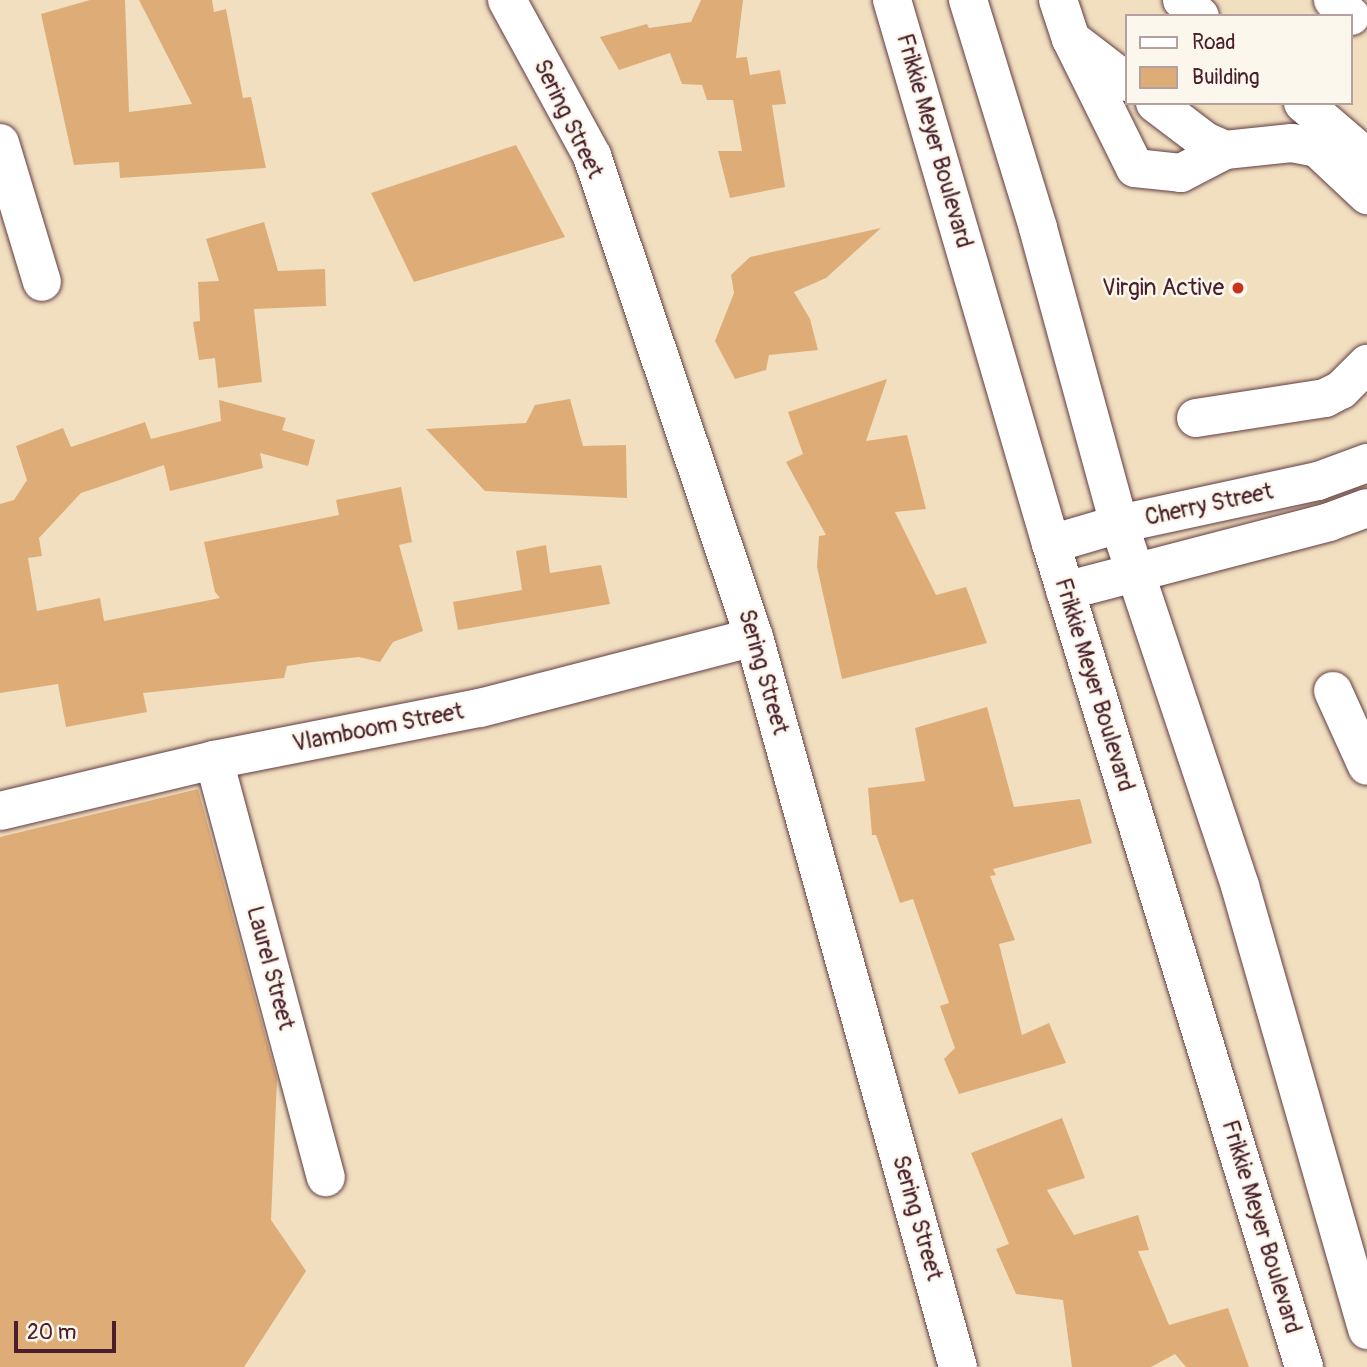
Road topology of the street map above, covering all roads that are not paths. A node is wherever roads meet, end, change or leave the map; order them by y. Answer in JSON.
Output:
{"nodes":[{"id":1,"x":507,"y":0,"type":"edge"},
{"id":2,"x":968,"y":0,"type":"edge"},
{"id":3,"x":1058,"y":0,"type":"edge"},
{"id":4,"x":1182,"y":0,"type":"edge"},
{"id":5,"x":1333,"y":0,"type":"edge"},
{"id":6,"x":899,"y":7,"type":"edge"},
{"id":7,"x":1198,"y":14,"type":"edge"},
{"id":8,"x":1349,"y":14,"type":"edge"},
{"id":9,"x":1353,"y":18,"type":"edge"},
{"id":10,"x":1367,"y":30,"type":"edge"},
{"id":11,"x":1071,"y":39,"type":"junction"},
{"id":12,"x":1126,"y":81,"type":"edge"},
{"id":13,"x":1158,"y":105,"type":"edge"},
{"id":14,"x":1304,"y":105,"type":"edge"},
{"id":15,"x":0,"y":143,"type":"edge"},
{"id":16,"x":1225,"y":150,"type":"junction"},
{"id":17,"x":1366,"y":188,"type":"edge"},
{"id":18,"x":42,"y":282,"type":"dead end"},
{"id":19,"x":1367,"y":364,"type":"edge"},
{"id":20,"x":1196,"y":418,"type":"dead end"},
{"id":21,"x":1367,"y":463,"type":"edge"},
{"id":22,"x":1367,"y":508,"type":"edge"},
{"id":23,"x":1119,"y":524,"type":"junction"},
{"id":24,"x":1051,"y":544,"type":"junction"},
{"id":25,"x":1135,"y":570,"type":"junction"},
{"id":26,"x":1065,"y":591,"type":"junction"},
{"id":27,"x":754,"y":637,"type":"junction"},
{"id":28,"x":1333,"y":691,"type":"dead end"},
{"id":29,"x":214,"y":760,"type":"junction"},
{"id":30,"x":1367,"y":766,"type":"edge"},
{"id":31,"x":0,"y":811,"type":"edge"},
{"id":32,"x":326,"y":1177,"type":"dead end"},
{"id":33,"x":1367,"y":1330,"type":"edge"},
{"id":34,"x":958,"y":1367,"type":"edge"},
{"id":35,"x":1304,"y":1367,"type":"edge"}],
"edges":[{"from":1,"to":27,"type":"street","name":"Sering Street"},
{"from":2,"to":23,"type":"street"},
{"from":3,"to":11,"type":"street"},
{"from":4,"to":7,"type":"street"},
{"from":5,"to":8,"type":"street"},
{"from":6,"to":24,"type":"street","name":"Frikkie Meyer Boulevard"},
{"from":9,"to":10,"type":"street"},
{"from":11,"to":12,"type":"street"},
{"from":11,"to":16,"type":"street"},
{"from":13,"to":16,"type":"street"},
{"from":14,"to":17,"type":"street"},
{"from":15,"to":18,"type":"street"},
{"from":16,"to":17,"type":"street"},
{"from":19,"to":20,"type":"street"},
{"from":21,"to":23,"type":"street","name":"Cherry Street"},
{"from":22,"to":25,"type":"street","name":"Cherry Street"},
{"from":23,"to":24,"type":"street","name":"Cherry Street"},
{"from":23,"to":25,"type":"street"},
{"from":24,"to":26,"type":"street","name":"Frikkie Meyer Boulevard"},
{"from":25,"to":26,"type":"street","name":"Cherry Street"},
{"from":25,"to":33,"type":"street"},
{"from":26,"to":35,"type":"street","name":"Frikkie Meyer Boulevard"},
{"from":27,"to":29,"type":"street","name":"Vlamboom Street"},
{"from":27,"to":34,"type":"street","name":"Sering Street"},
{"from":28,"to":30,"type":"street"},
{"from":29,"to":31,"type":"street","name":"Vlamboom Street"},
{"from":29,"to":32,"type":"street","name":"Laurel Street"}]}
